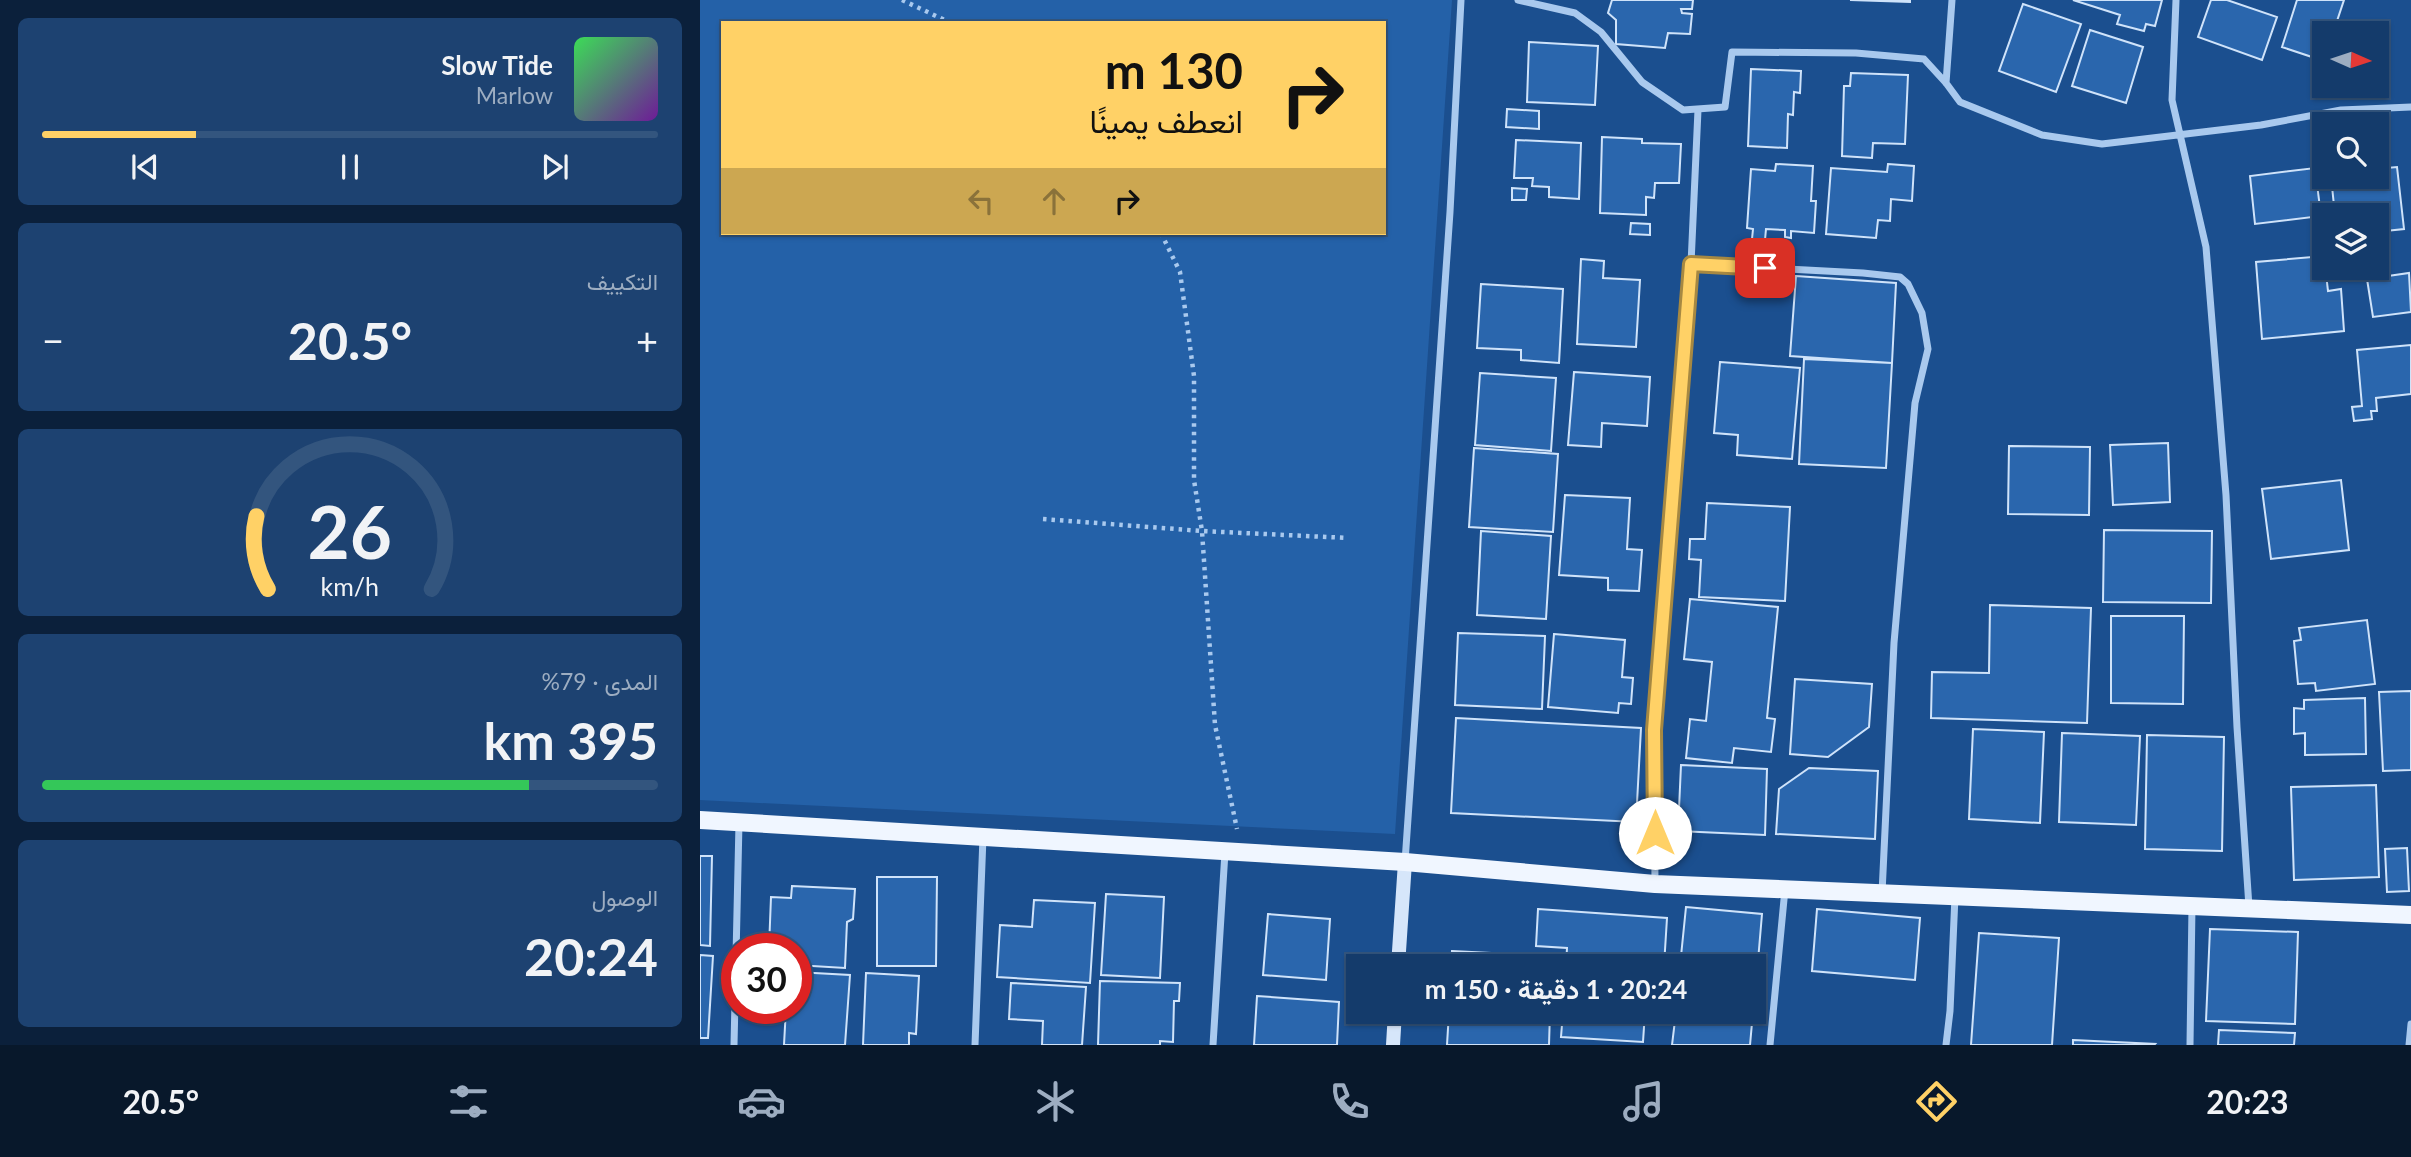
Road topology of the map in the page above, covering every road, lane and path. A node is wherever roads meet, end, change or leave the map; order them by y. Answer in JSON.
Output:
{"nodes":[{"id":1,"x":902,"y":0,"type":"edge"},
{"id":2,"x":1461,"y":0,"type":"edge"},
{"id":3,"x":1518,"y":0,"type":"edge"},
{"id":4,"x":1952,"y":0,"type":"edge"},
{"id":5,"x":2176,"y":0,"type":"edge"},
{"id":6,"x":947,"y":21,"type":"edge"},
{"id":7,"x":1947,"y":83,"type":"junction"},
{"id":8,"x":2411,"y":107,"type":"edge"},
{"id":9,"x":1698,"y":110,"type":"junction"},
{"id":10,"x":2181,"y":134,"type":"junction"},
{"id":11,"x":1162,"y":235,"type":"edge"},
{"id":12,"x":1691,"y":264,"type":"junction"},
{"id":13,"x":1043,"y":519,"type":"dead end"},
{"id":14,"x":1202,"y":531,"type":"junction"},
{"id":15,"x":1348,"y":538,"type":"dead end"},
{"id":16,"x":700,"y":820,"type":"edge"},
{"id":17,"x":739,"y":822,"type":"junction"},
{"id":18,"x":983,"y":837,"type":"junction"},
{"id":19,"x":1233,"y":852,"type":"junction"},
{"id":20,"x":1405,"y":862,"type":"junction"},
{"id":21,"x":1655,"y":884,"type":"junction"},
{"id":22,"x":1785,"y":889,"type":"junction"},
{"id":23,"x":1882,"y":893,"type":"junction"},
{"id":24,"x":1955,"y":896,"type":"junction"},
{"id":25,"x":2192,"y":906,"type":"junction"},
{"id":26,"x":2249,"y":908,"type":"junction"},
{"id":27,"x":2411,"y":915,"type":"edge"},
{"id":28,"x":1399,"y":954,"type":"edge"},
{"id":29,"x":1394,"y":1024,"type":"edge"},
{"id":30,"x":2411,"y":1024,"type":"edge"},
{"id":31,"x":734,"y":1045,"type":"edge"},
{"id":32,"x":975,"y":1045,"type":"edge"},
{"id":33,"x":1213,"y":1045,"type":"edge"},
{"id":34,"x":1393,"y":1045,"type":"edge"},
{"id":35,"x":1770,"y":1045,"type":"edge"},
{"id":36,"x":1946,"y":1045,"type":"edge"},
{"id":37,"x":2190,"y":1045,"type":"edge"},
{"id":38,"x":2409,"y":1045,"type":"edge"}],
"edges":[{"from":1,"to":6,"type":"path"},
{"from":2,"to":20,"type":"street"},
{"from":3,"to":9,"type":"street"},
{"from":4,"to":7,"type":"street"},
{"from":5,"to":10,"type":"street"},
{"from":7,"to":9,"type":"street"},
{"from":7,"to":10,"type":"street"},
{"from":8,"to":10,"type":"street"},
{"from":9,"to":12,"type":"street"},
{"from":10,"to":26,"type":"street"},
{"from":11,"to":14,"type":"path"},
{"from":12,"to":21,"type":"street"},
{"from":12,"to":23,"type":"street"},
{"from":13,"to":14,"type":"path"},
{"from":14,"to":15,"type":"path"},
{"from":14,"to":19,"type":"path"},
{"from":16,"to":17,"type":"main road"},
{"from":17,"to":18,"type":"main road"},
{"from":17,"to":31,"type":"street"},
{"from":18,"to":19,"type":"main road"},
{"from":18,"to":32,"type":"street"},
{"from":19,"to":20,"type":"main road"},
{"from":19,"to":33,"type":"street"},
{"from":20,"to":21,"type":"main road"},
{"from":20,"to":28,"type":"main road"},
{"from":21,"to":22,"type":"main road"},
{"from":22,"to":23,"type":"main road"},
{"from":22,"to":35,"type":"street"},
{"from":23,"to":24,"type":"main road"},
{"from":24,"to":25,"type":"main road"},
{"from":24,"to":36,"type":"street"},
{"from":25,"to":26,"type":"main road"},
{"from":25,"to":37,"type":"street"},
{"from":26,"to":27,"type":"main road"},
{"from":29,"to":34,"type":"main road"},
{"from":30,"to":38,"type":"street"}]}
